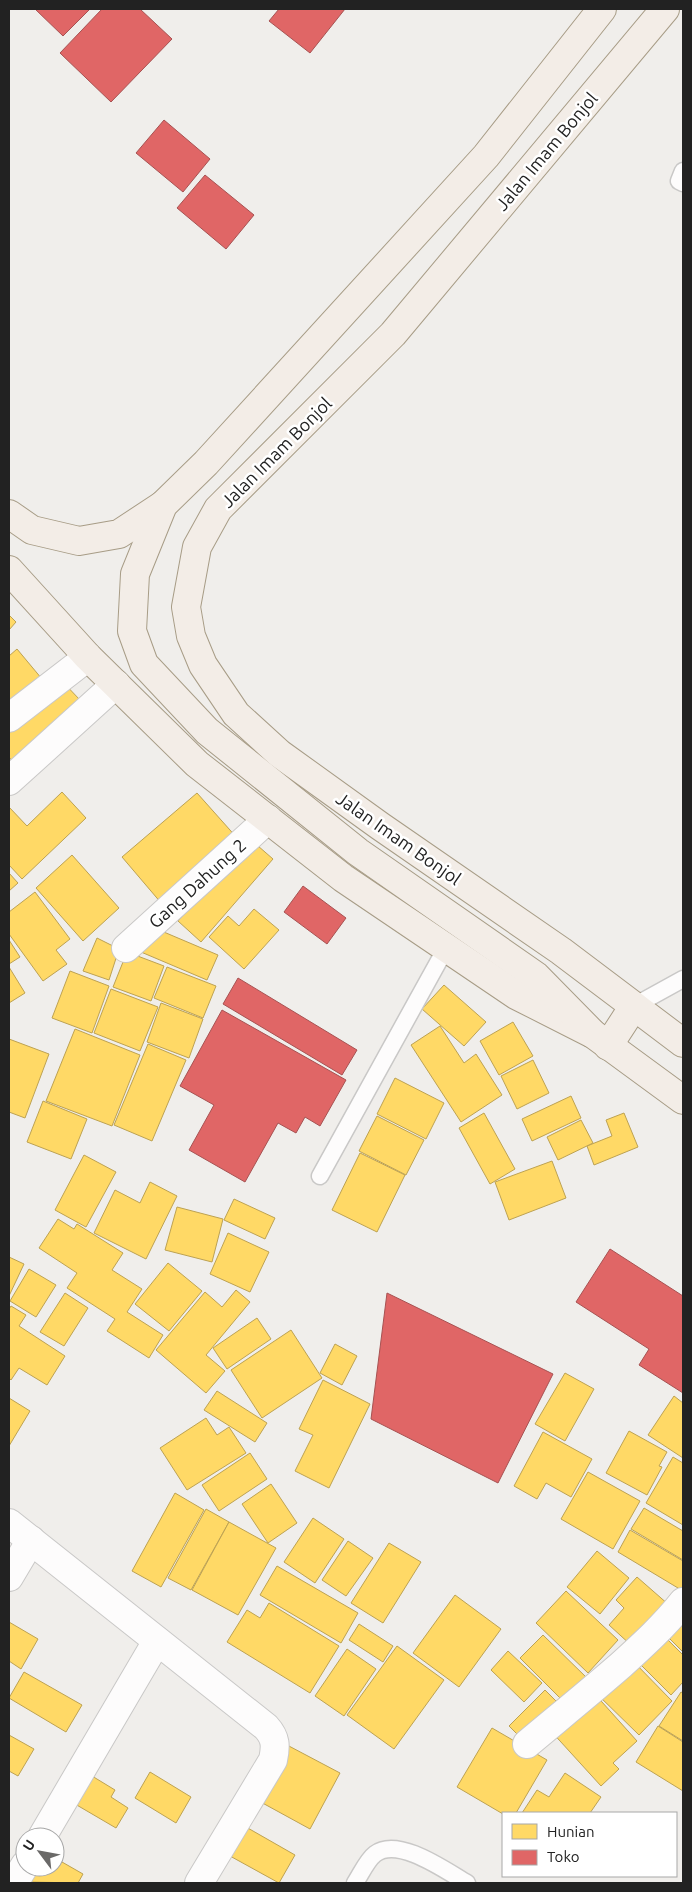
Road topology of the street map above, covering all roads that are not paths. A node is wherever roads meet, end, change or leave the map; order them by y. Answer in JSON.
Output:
{"nodes":[{"id":1,"x":602,"y":9,"type":"edge"},
{"id":2,"x":665,"y":9,"type":"edge"},
{"id":3,"x":683,"y":171,"type":"edge"},
{"id":4,"x":683,"y":183,"type":"edge"},
{"id":5,"x":163,"y":505,"type":"junction"},
{"id":6,"x":9,"y":514,"type":"edge"},
{"id":7,"x":9,"y":570,"type":"edge"},
{"id":8,"x":88,"y":657,"type":"junction"},
{"id":9,"x":116,"y":684,"type":"junction"},
{"id":10,"x":9,"y":718,"type":"edge"},
{"id":11,"x":9,"y":781,"type":"edge"},
{"id":12,"x":268,"y":819,"type":"junction"},
{"id":13,"x":126,"y":948,"type":"dead end"},
{"id":14,"x":446,"y":948,"type":"junction"},
{"id":15,"x":683,"y":979,"type":"edge"},
{"id":16,"x":634,"y":1006,"type":"junction"},
{"id":17,"x":601,"y":1040,"type":"junction"},
{"id":18,"x":683,"y":1042,"type":"edge"},
{"id":19,"x":683,"y":1100,"type":"edge"},
{"id":20,"x":320,"y":1176,"type":"dead end"},
{"id":21,"x":9,"y":1523,"type":"edge"},
{"id":22,"x":31,"y":1540,"type":"junction"},
{"id":23,"x":9,"y":1577,"type":"edge"},
{"id":24,"x":683,"y":1602,"type":"edge"},
{"id":25,"x":158,"y":1641,"type":"junction"},
{"id":26,"x":526,"y":1744,"type":"dead end"},
{"id":27,"x":48,"y":1827,"type":"edge"},
{"id":28,"x":199,"y":1883,"type":"edge"},
{"id":29,"x":356,"y":1883,"type":"edge"},
{"id":30,"x":467,"y":1883,"type":"edge"}],
"edges":[{"from":1,"to":5,"type":"main road"},
{"from":2,"to":16,"type":"main road","name":"Jalan Imam Bonjol"},
{"from":3,"to":4,"type":"lane"},
{"from":5,"to":6,"type":"main road"},
{"from":5,"to":17,"type":"main road"},
{"from":7,"to":8,"type":"main road"},
{"from":8,"to":9,"type":"main road"},
{"from":8,"to":10,"type":"street"},
{"from":9,"to":11,"type":"street"},
{"from":9,"to":12,"type":"main road"},
{"from":12,"to":13,"type":"street","name":"Gang Dahung 2"},
{"from":12,"to":14,"type":"main road"},
{"from":14,"to":17,"type":"main road"},
{"from":14,"to":20,"type":"lane"},
{"from":15,"to":16,"type":"lane"},
{"from":16,"to":17,"type":"main road"},
{"from":16,"to":18,"type":"main road","name":"Jalan Imam Bonjol"},
{"from":17,"to":19,"type":"main road"},
{"from":21,"to":22,"type":"street"},
{"from":22,"to":23,"type":"street"},
{"from":22,"to":25,"type":"street"},
{"from":24,"to":26,"type":"street"},
{"from":25,"to":27,"type":"street"},
{"from":25,"to":28,"type":"street"},
{"from":29,"to":30,"type":"lane"}]}
